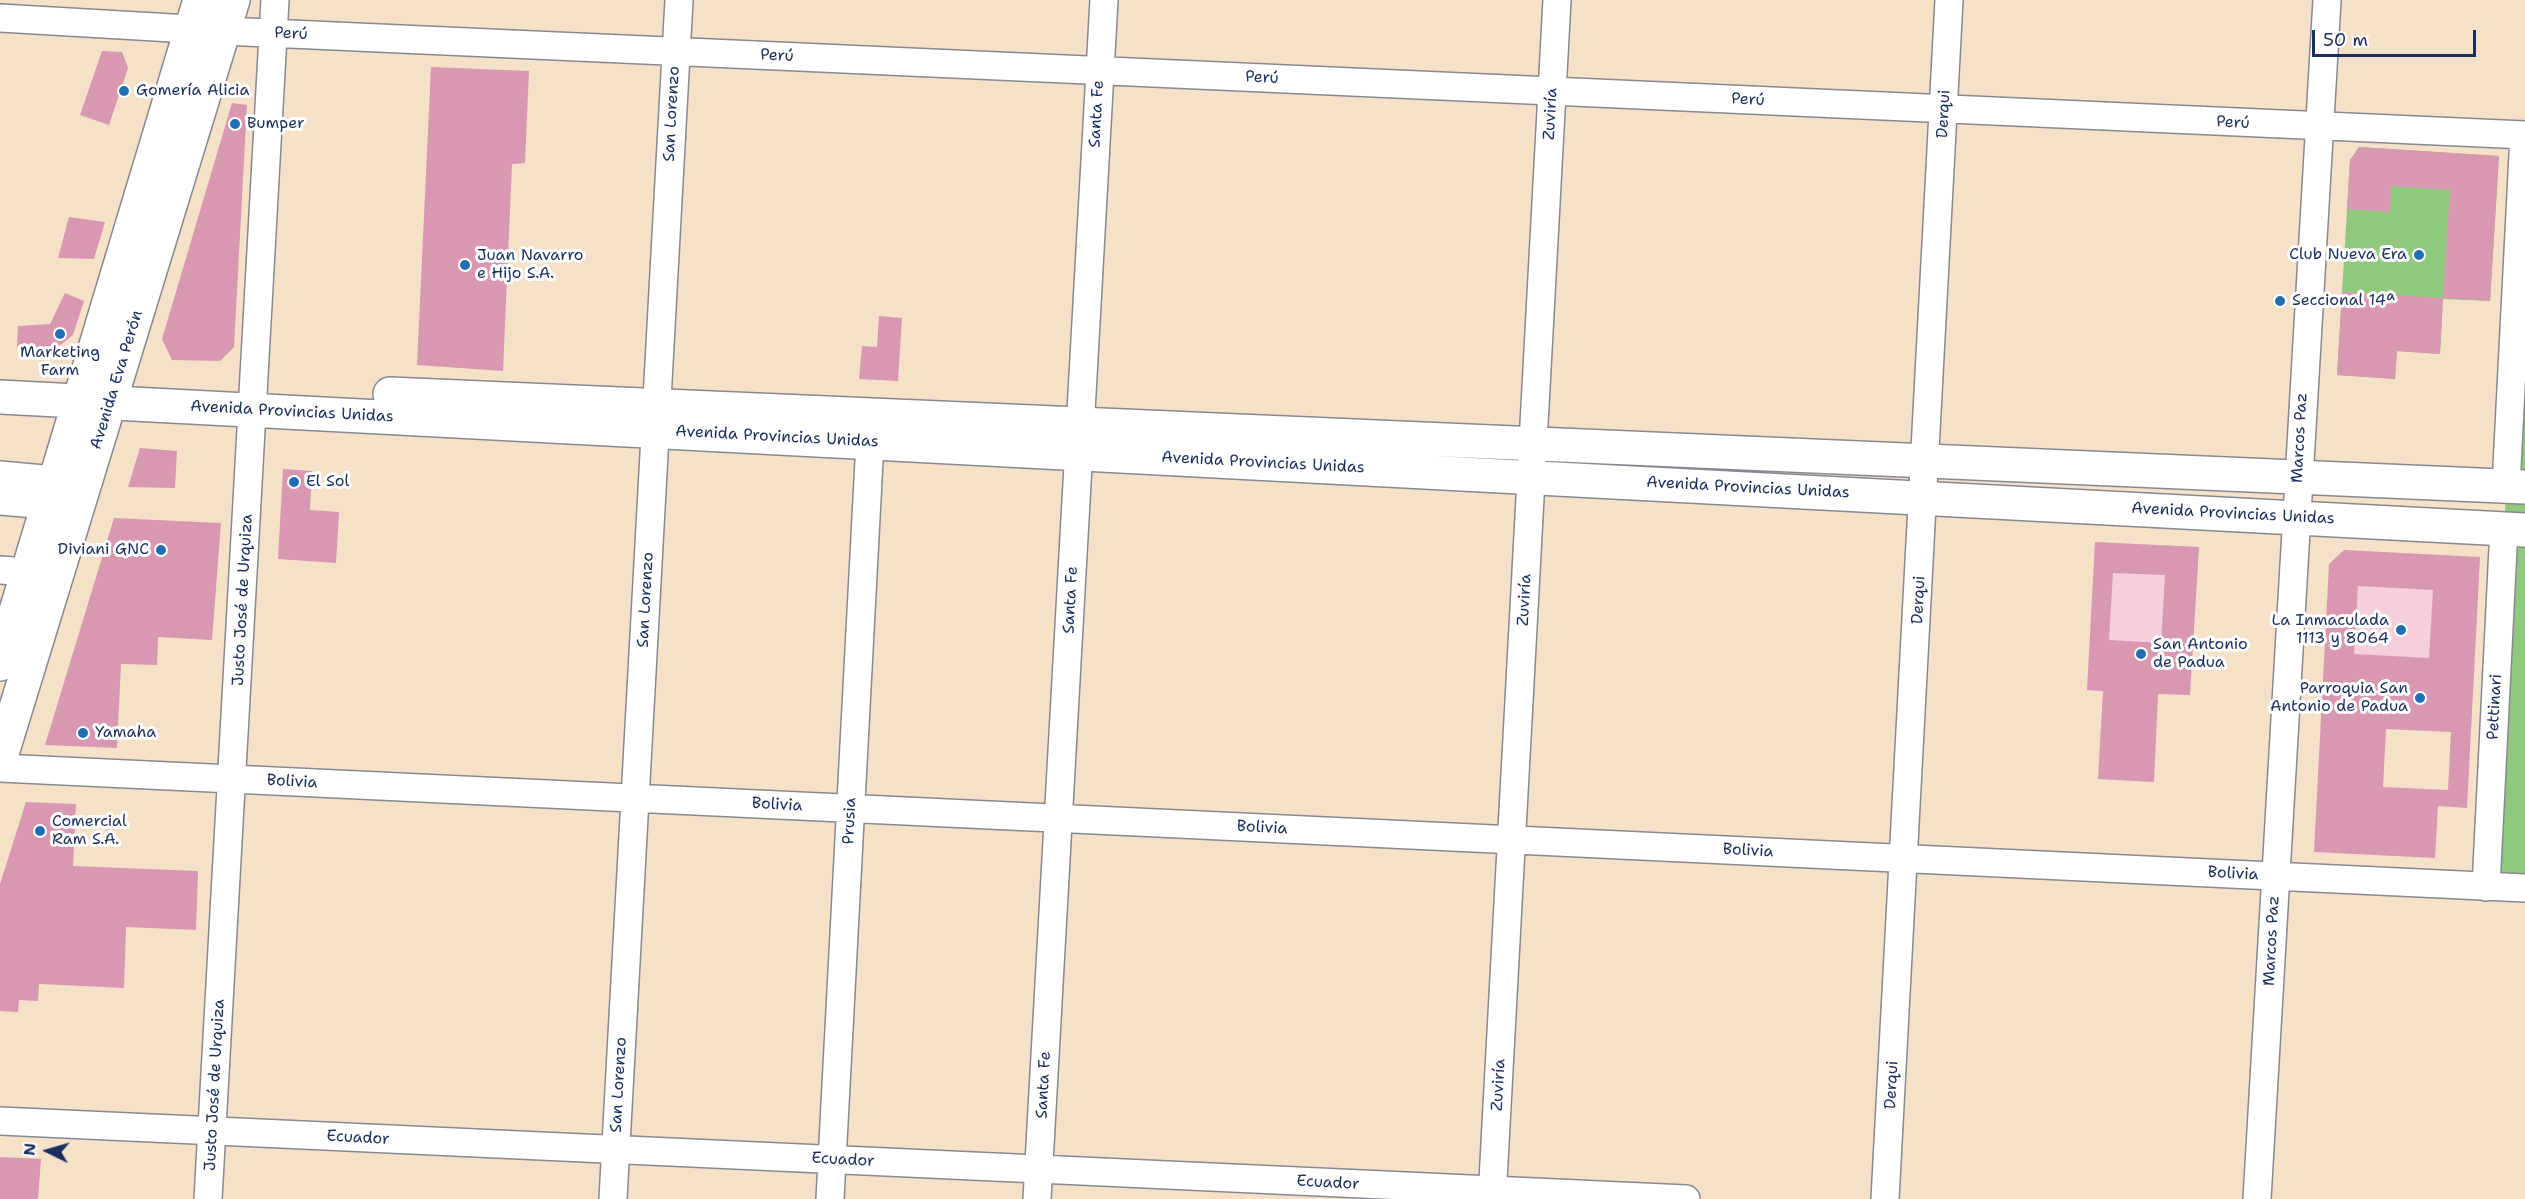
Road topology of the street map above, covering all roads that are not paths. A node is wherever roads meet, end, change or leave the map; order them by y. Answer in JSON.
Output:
{"nodes":[{"id":1,"x":233,"y":0,"type":"edge"},
{"id":2,"x":275,"y":0,"type":"edge"},
{"id":3,"x":679,"y":0,"type":"edge"},
{"id":4,"x":1104,"y":0,"type":"edge"},
{"id":5,"x":1557,"y":0,"type":"edge"},
{"id":6,"x":1949,"y":0,"type":"edge"},
{"id":7,"x":2327,"y":0,"type":"edge"},
{"id":8,"x":195,"y":15,"type":"edge"},
{"id":9,"x":0,"y":18,"type":"edge"},
{"id":10,"x":224,"y":31,"type":"junction"},
{"id":11,"x":274,"y":33,"type":"junction"},
{"id":12,"x":676,"y":51,"type":"junction"},
{"id":13,"x":1100,"y":71,"type":"junction"},
{"id":14,"x":1552,"y":91,"type":"junction"},
{"id":15,"x":1944,"y":109,"type":"junction"},
{"id":16,"x":2320,"y":127,"type":"junction"},
{"id":17,"x":2524,"y":135,"type":"edge"},
{"id":18,"x":0,"y":376,"type":"edge"},
{"id":19,"x":82,"y":390,"type":"junction"},
{"id":20,"x":114,"y":392,"type":"junction"},
{"id":21,"x":0,"y":397,"type":"edge"},
{"id":22,"x":254,"y":399,"type":"junction"},
{"id":23,"x":656,"y":418,"type":"junction"},
{"id":24,"x":1080,"y":439,"type":"junction"},
{"id":25,"x":870,"y":442,"type":"junction"},
{"id":26,"x":1534,"y":444,"type":"junction"},
{"id":27,"x":1926,"y":461,"type":"junction"},
{"id":28,"x":0,"y":475,"type":"edge"},
{"id":29,"x":1532,"y":477,"type":"junction"},
{"id":30,"x":2298,"y":478,"type":"junction"},
{"id":31,"x":2515,"y":487,"type":"edge"},
{"id":32,"x":51,"y":493,"type":"junction"},
{"id":33,"x":1924,"y":498,"type":"junction"},
{"id":34,"x":0,"y":501,"type":"edge"},
{"id":35,"x":2296,"y":517,"type":"junction"},
{"id":36,"x":2514,"y":529,"type":"edge"},
{"id":37,"x":14,"y":571,"type":"edge"},
{"id":38,"x":0,"y":664,"type":"edge"},
{"id":39,"x":0,"y":760,"type":"edge"},
{"id":40,"x":0,"y":768,"type":"edge"},
{"id":41,"x":233,"y":779,"type":"junction"},
{"id":42,"x":635,"y":798,"type":"junction"},
{"id":43,"x":851,"y":809,"type":"junction"},
{"id":44,"x":1059,"y":819,"type":"junction"},
{"id":45,"x":1512,"y":840,"type":"junction"},
{"id":46,"x":1905,"y":859,"type":"junction"},
{"id":47,"x":2276,"y":876,"type":"junction"},
{"id":48,"x":2486,"y":886,"type":"junction"},
{"id":49,"x":2525,"y":888,"type":"edge"},
{"id":50,"x":0,"y":1122,"type":"edge"},
{"id":51,"x":212,"y":1131,"type":"junction"},
{"id":52,"x":616,"y":1150,"type":"junction"},
{"id":53,"x":832,"y":1160,"type":"junction"},
{"id":54,"x":1039,"y":1169,"type":"junction"},
{"id":55,"x":1492,"y":1195,"type":"edge"},
{"id":56,"x":208,"y":1199,"type":"edge"},
{"id":57,"x":613,"y":1199,"type":"edge"},
{"id":58,"x":830,"y":1199,"type":"edge"},
{"id":59,"x":1037,"y":1199,"type":"edge"},
{"id":60,"x":1686,"y":1199,"type":"edge"},
{"id":61,"x":1885,"y":1199,"type":"edge"},
{"id":62,"x":2257,"y":1199,"type":"edge"}],
"edges":[{"from":1,"to":10,"type":"main road","name":"Avenida Eva Perón"},
{"from":2,"to":11,"type":"street","name":"Justo José de Urquiza"},
{"from":3,"to":12,"type":"street","name":"San Lorenzo"},
{"from":4,"to":13,"type":"street","name":"Santa Fe"},
{"from":5,"to":14,"type":"street","name":"Zuviría"},
{"from":6,"to":15,"type":"street","name":"Derqui"},
{"from":7,"to":16,"type":"street","name":"Marcos Paz"},
{"from":8,"to":9,"type":"street","name":"Perú"},
{"from":8,"to":10,"type":"street","name":"Perú"},
{"from":8,"to":19,"type":"main road","name":"Avenida Eva Perón"},
{"from":10,"to":11,"type":"street","name":"Perú"},
{"from":10,"to":20,"type":"main road","name":"Avenida Eva Perón"},
{"from":11,"to":12,"type":"street","name":"Perú"},
{"from":11,"to":22,"type":"street","name":"Justo José de Urquiza"},
{"from":12,"to":13,"type":"street","name":"Perú"},
{"from":12,"to":23,"type":"street","name":"San Lorenzo"},
{"from":13,"to":14,"type":"street","name":"Perú"},
{"from":13,"to":24,"type":"street","name":"Santa Fe"},
{"from":14,"to":15,"type":"street","name":"Perú"},
{"from":14,"to":26,"type":"street","name":"Zuviría"},
{"from":15,"to":16,"type":"street","name":"Perú"},
{"from":15,"to":27,"type":"street","name":"Derqui"},
{"from":16,"to":17,"type":"street","name":"Perú"},
{"from":16,"to":30,"type":"street","name":"Marcos Paz"},
{"from":17,"to":31,"type":"street"},
{"from":18,"to":19,"type":"main road","name":"Avenida Provincias Unidas"},
{"from":19,"to":20,"type":"main road","name":"Avenida Provincias Unidas"},
{"from":19,"to":21,"type":"main road","name":"Avenida Provincias Unidas"},
{"from":19,"to":32,"type":"main road","name":"Avenida Eva Perón"},
{"from":20,"to":22,"type":"main road","name":"Avenida Provincias Unidas"},
{"from":20,"to":39,"type":"main road","name":"Avenida Eva Perón"},
{"from":22,"to":23,"type":"main road","name":"Avenida Provincias Unidas"},
{"from":22,"to":41,"type":"street","name":"Justo José de Urquiza"},
{"from":23,"to":24,"type":"main road","name":"Avenida Provincias Unidas"},
{"from":23,"to":25,"type":"main road","name":"Avenida Provincias Unidas"},
{"from":23,"to":42,"type":"street","name":"San Lorenzo"},
{"from":24,"to":25,"type":"main road","name":"Avenida Provincias Unidas"},
{"from":24,"to":26,"type":"main road","name":"Avenida Provincias Unidas"},
{"from":24,"to":29,"type":"main road","name":"Avenida Provincias Unidas"},
{"from":24,"to":44,"type":"street","name":"Santa Fe"},
{"from":25,"to":43,"type":"street","name":"Prusia"},
{"from":26,"to":27,"type":"main road","name":"Avenida Provincias Unidas"},
{"from":26,"to":29,"type":"street","name":"Zuviría"},
{"from":27,"to":30,"type":"main road","name":"Avenida Provincias Unidas"},
{"from":27,"to":33,"type":"street","name":"Derqui"},
{"from":28,"to":32,"type":"street"},
{"from":29,"to":33,"type":"main road","name":"Avenida Provincias Unidas"},
{"from":29,"to":45,"type":"street","name":"Zuviría"},
{"from":30,"to":31,"type":"main road","name":"Avenida Provincias Unidas"},
{"from":30,"to":35,"type":"street","name":"Marcos Paz"},
{"from":32,"to":34,"type":"street"},
{"from":32,"to":37,"type":"main road","name":"Avenida Eva Perón"},
{"from":33,"to":35,"type":"main road","name":"Avenida Provincias Unidas"},
{"from":33,"to":46,"type":"street","name":"Derqui"},
{"from":35,"to":36,"type":"main road","name":"Avenida Provincias Unidas"},
{"from":35,"to":47,"type":"street","name":"Marcos Paz"},
{"from":36,"to":48,"type":"street","name":"Pettinari"},
{"from":37,"to":38,"type":"main road","name":"Avenida Eva Perón"},
{"from":40,"to":41,"type":"street","name":"Bolivia"},
{"from":41,"to":42,"type":"street","name":"Bolivia"},
{"from":41,"to":51,"type":"street","name":"Justo José de Urquiza"},
{"from":42,"to":43,"type":"street","name":"Bolivia"},
{"from":42,"to":52,"type":"street","name":"San Lorenzo"},
{"from":43,"to":44,"type":"street","name":"Bolivia"},
{"from":43,"to":53,"type":"street","name":"Prusia"},
{"from":44,"to":45,"type":"street","name":"Bolivia"},
{"from":44,"to":54,"type":"street","name":"Santa Fe"},
{"from":45,"to":46,"type":"street","name":"Bolivia"},
{"from":45,"to":55,"type":"street","name":"Zuviría"},
{"from":46,"to":47,"type":"street","name":"Bolivia"},
{"from":46,"to":61,"type":"street","name":"Derqui"},
{"from":47,"to":48,"type":"street","name":"Bolivia"},
{"from":47,"to":62,"type":"street","name":"Marcos Paz"},
{"from":48,"to":49,"type":"street","name":"Bolivia"},
{"from":50,"to":51,"type":"street","name":"Ecuador"},
{"from":51,"to":52,"type":"street","name":"Ecuador"},
{"from":51,"to":56,"type":"street","name":"Justo José de Urquiza"},
{"from":52,"to":53,"type":"street","name":"Ecuador"},
{"from":52,"to":57,"type":"street","name":"San Lorenzo"},
{"from":53,"to":54,"type":"street","name":"Ecuador"},
{"from":53,"to":58,"type":"street","name":"Prusia"},
{"from":54,"to":55,"type":"street","name":"Ecuador"},
{"from":54,"to":59,"type":"street","name":"Santa Fe"},
{"from":55,"to":60,"type":"street","name":"Ecuador"}]}
